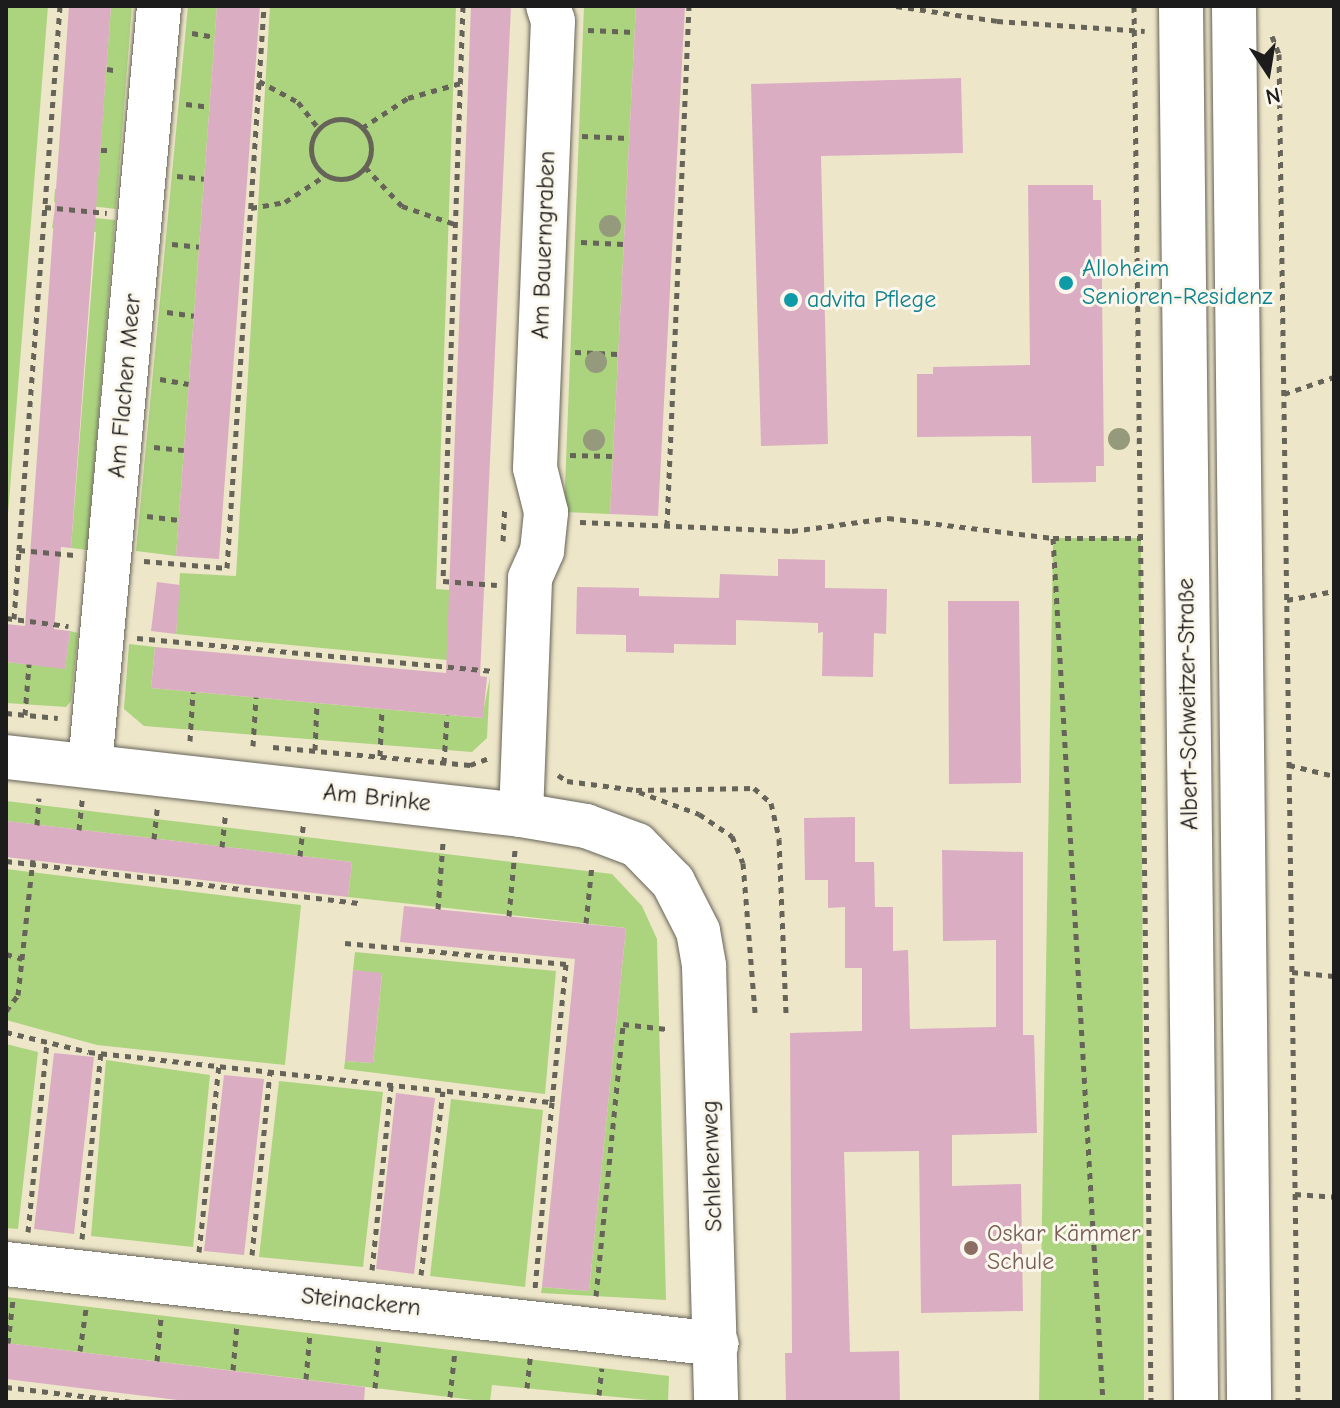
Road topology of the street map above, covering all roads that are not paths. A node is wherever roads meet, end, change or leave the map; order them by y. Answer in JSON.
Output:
{"nodes":[{"id":1,"x":1181,"y":6,"type":"edge"},
{"id":2,"x":561,"y":16,"type":"edge"},
{"id":3,"x":1252,"y":17,"type":"edge"},
{"id":4,"x":170,"y":18,"type":"edge"},
{"id":5,"x":6,"y":757,"type":"edge"},
{"id":6,"x":86,"y":782,"type":"junction"},
{"id":7,"x":516,"y":841,"type":"junction"},
{"id":8,"x":698,"y":931,"type":"joint"},
{"id":9,"x":16,"y":1263,"type":"edge"},
{"id":10,"x":717,"y":1344,"type":"junction"},
{"id":11,"x":716,"y":1402,"type":"edge"},
{"id":12,"x":1196,"y":1402,"type":"edge"},
{"id":13,"x":1249,"y":1402,"type":"edge"}],
"edges":[{"from":1,"to":12,"type":"street","name":"Albert-Schweitzer-Straße"},
{"from":2,"to":7,"type":"street","name":"Am Bauerngraben"},
{"from":3,"to":13,"type":"street"},
{"from":4,"to":6,"type":"street","name":"Am Flachen Meer"},
{"from":5,"to":6,"type":"street","name":"Am Brinke"},
{"from":6,"to":7,"type":"street","name":"Am Brinke"},
{"from":7,"to":8,"type":"street","name":"Am Brinke"},
{"from":8,"to":10,"type":"street","name":"Schlehenweg"},
{"from":9,"to":10,"type":"street","name":"Steinackern"},
{"from":10,"to":11,"type":"street","name":"Schlehenweg"}]}
